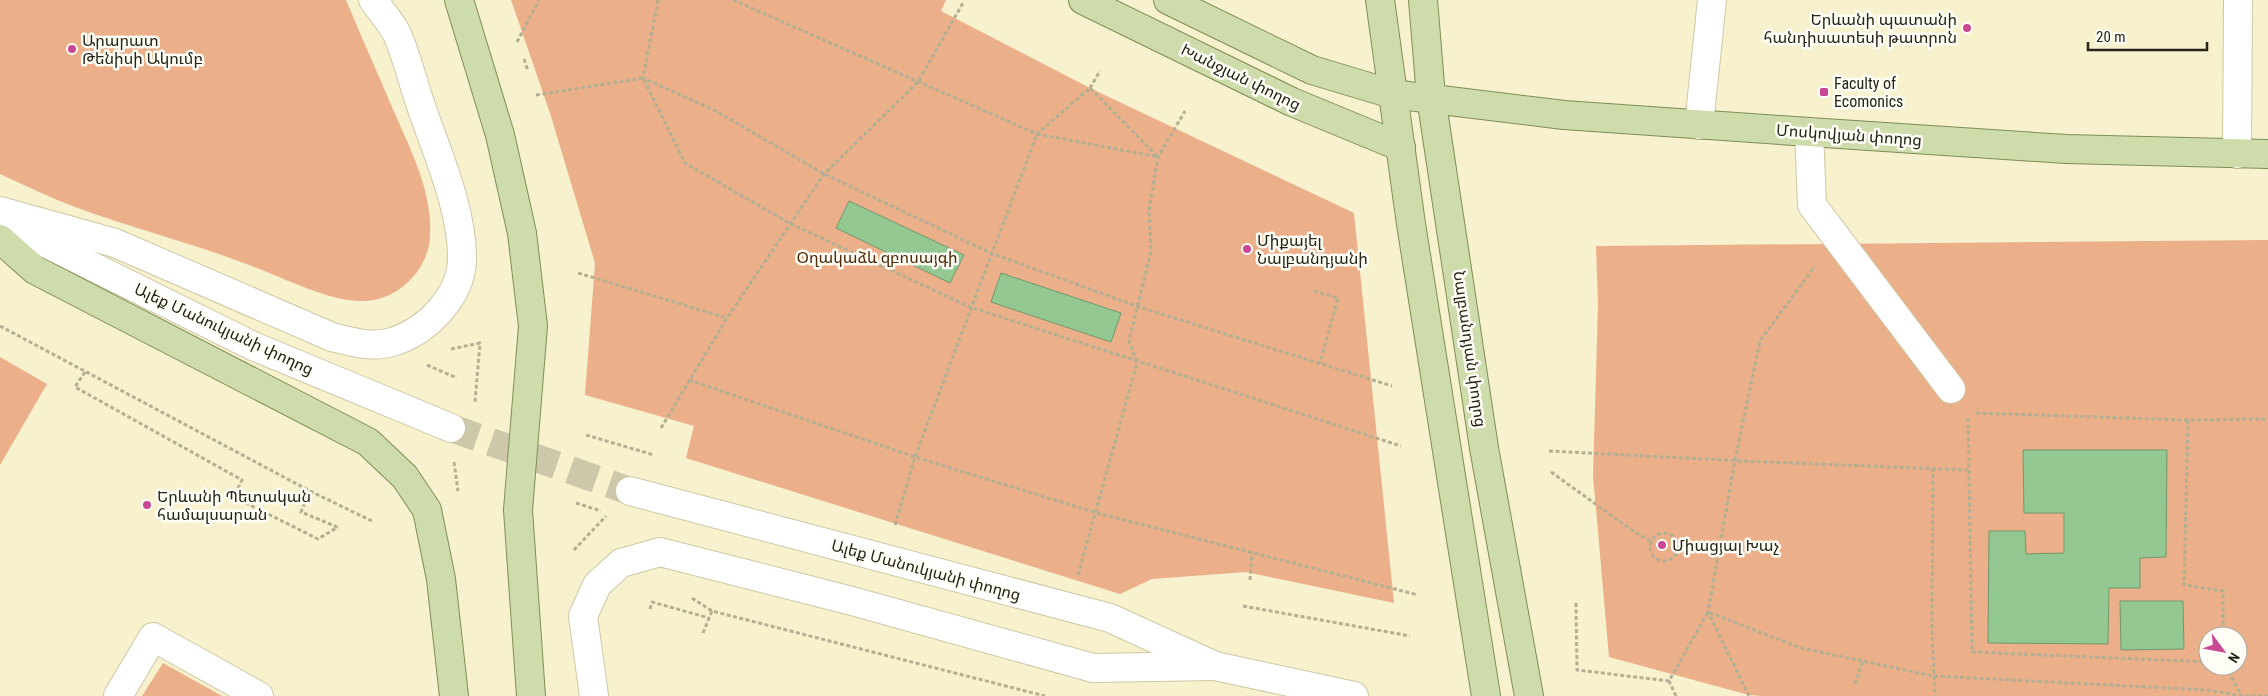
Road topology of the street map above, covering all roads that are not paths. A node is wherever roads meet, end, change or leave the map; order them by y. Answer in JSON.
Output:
{"nodes":[{"id":1,"x":373,"y":0,"type":"edge"},
{"id":2,"x":460,"y":0,"type":"edge"},
{"id":3,"x":1083,"y":0,"type":"edge"},
{"id":4,"x":1168,"y":0,"type":"edge"},
{"id":5,"x":1380,"y":0,"type":"edge"},
{"id":6,"x":1423,"y":0,"type":"edge"},
{"id":7,"x":1712,"y":0,"type":"edge"},
{"id":8,"x":2238,"y":0,"type":"edge"},
{"id":9,"x":1392,"y":94,"type":"junction"},
{"id":10,"x":1431,"y":98,"type":"junction"},
{"id":11,"x":1699,"y":124,"type":"junction"},
{"id":12,"x":1809,"y":132,"type":"junction"},
{"id":13,"x":1401,"y":147,"type":"junction"},
{"id":14,"x":2237,"y":154,"type":"junction"},
{"id":15,"x":2268,"y":154,"type":"edge"},
{"id":16,"x":0,"y":211,"type":"edge"},
{"id":17,"x":0,"y":221,"type":"edge"},
{"id":18,"x":0,"y":239,"type":"edge"},
{"id":19,"x":1951,"y":389,"type":"dead end"},
{"id":20,"x":451,"y":428,"type":"tunnel mouth"},
{"id":21,"x":630,"y":491,"type":"tunnel mouth"},
{"id":22,"x":1215,"y":666,"type":"junction"},
{"id":23,"x":118,"y":696,"type":"edge"},
{"id":24,"x":259,"y":696,"type":"edge"},
{"id":25,"x":454,"y":696,"type":"edge"},
{"id":26,"x":532,"y":696,"type":"edge"},
{"id":27,"x":594,"y":696,"type":"edge"},
{"id":28,"x":1354,"y":696,"type":"edge"},
{"id":29,"x":1486,"y":696,"type":"edge"},
{"id":30,"x":1529,"y":696,"type":"edge"}],
"edges":[{"from":1,"to":16,"type":"street"},
{"from":2,"to":26,"type":"main road"},
{"from":3,"to":13,"type":"main road","name":"Խանջյան փողոց"},
{"from":4,"to":9,"type":"main road"},
{"from":5,"to":9,"type":"main road"},
{"from":6,"to":10,"type":"main road","name":"Նալբանդյան փողոց"},
{"from":7,"to":11,"type":"street"},
{"from":8,"to":14,"type":"street"},
{"from":9,"to":10,"type":"main road"},
{"from":9,"to":13,"type":"main road"},
{"from":10,"to":11,"type":"main road","name":"Մոսկովյան փողոց"},
{"from":10,"to":30,"type":"main road","name":"Նալբանդյան փողոց"},
{"from":11,"to":12,"type":"main road","name":"Մոսկովյան փողոց"},
{"from":12,"to":14,"type":"main road","name":"Մոսկովյան փողոց"},
{"from":12,"to":19,"type":"street"},
{"from":13,"to":29,"type":"main road"},
{"from":14,"to":15,"type":"main road","name":"Մոսկովյան փողոց"},
{"from":17,"to":20,"type":"street","name":"Ալեք Մանուկյանի փողոց"},
{"from":18,"to":25,"type":"main road"},
{"from":21,"to":22,"type":"street","name":"Ալեք Մանուկյանի փողոց"},
{"from":22,"to":27,"type":"street","name":"Ալեք Մանուկյանի փողոց"},
{"from":22,"to":28,"type":"street","name":"Ալեք Մանուկյանի փողոց"},
{"from":23,"to":24,"type":"street"}]}
